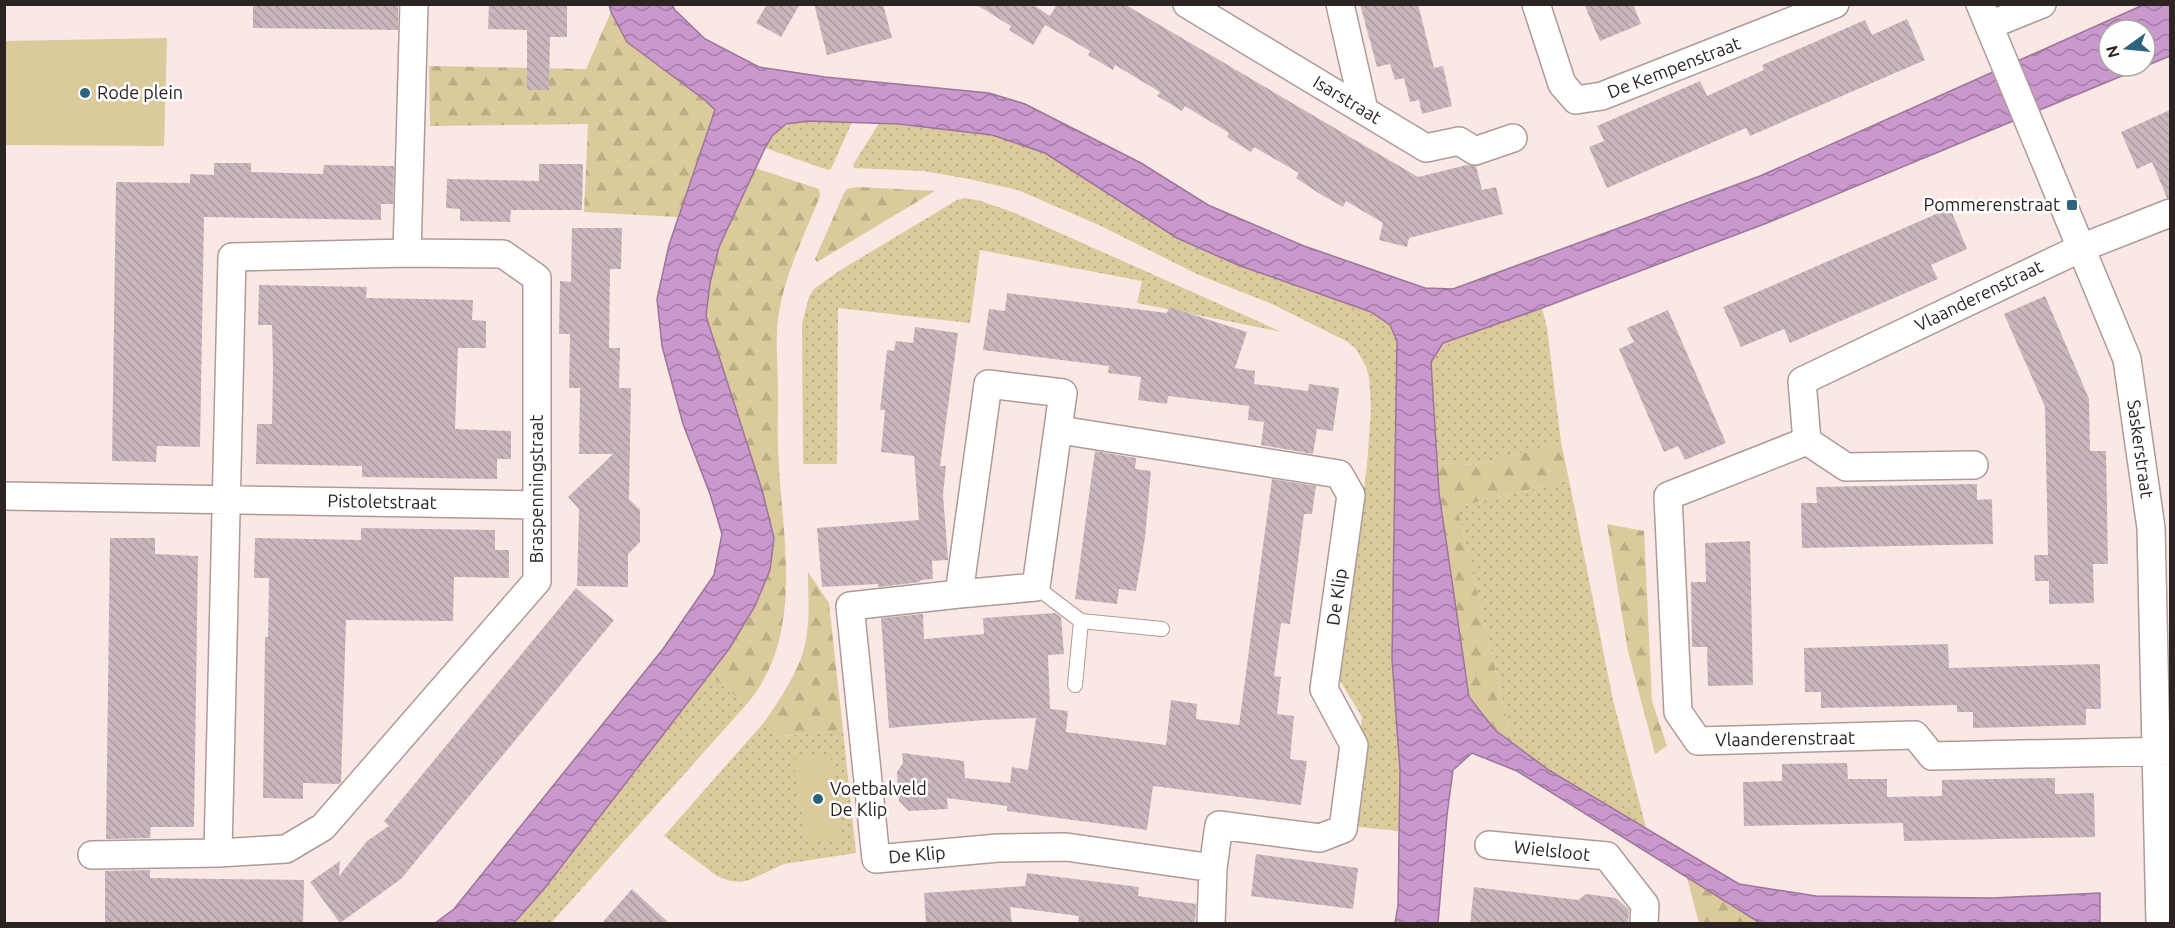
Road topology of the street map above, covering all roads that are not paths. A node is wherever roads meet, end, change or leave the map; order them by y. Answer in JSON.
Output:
{"nodes":[{"id":1,"x":414,"y":4,"type":"edge"},
{"id":2,"x":1187,"y":4,"type":"edge"},
{"id":3,"x":1340,"y":4,"type":"edge"},
{"id":4,"x":1536,"y":4,"type":"edge"},
{"id":5,"x":1835,"y":4,"type":"edge"},
{"id":6,"x":2042,"y":4,"type":"edge"},
{"id":7,"x":1211,"y":12,"type":"edge"},
{"id":8,"x":1989,"y":24,"type":"edge"},
{"id":9,"x":1364,"y":110,"type":"junction"},
{"id":10,"x":1513,"y":138,"type":"dead end"},
{"id":11,"x":2170,"y":213,"type":"edge"},
{"id":12,"x":2081,"y":248,"type":"junction"},
{"id":13,"x":407,"y":254,"type":"junction"},
{"id":14,"x":1059,"y":430,"type":"junction"},
{"id":15,"x":1807,"y":441,"type":"junction"},
{"id":16,"x":1974,"y":465,"type":"dead end"},
{"id":17,"x":4,"y":496,"type":"edge"},
{"id":18,"x":227,"y":499,"type":"junction"},
{"id":19,"x":537,"y":505,"type":"junction"},
{"id":20,"x":1036,"y":587,"type":"junction"},
{"id":21,"x":959,"y":594,"type":"junction"},
{"id":22,"x":1081,"y":621,"type":"junction"},
{"id":23,"x":1162,"y":629,"type":"dead end"},
{"id":24,"x":1075,"y":685,"type":"dead end"},
{"id":25,"x":2163,"y":751,"type":"edge"},
{"id":26,"x":1489,"y":845,"type":"dead end"},
{"id":27,"x":218,"y":853,"type":"junction"},
{"id":28,"x":92,"y":855,"type":"dead end"},
{"id":29,"x":1213,"y":868,"type":"junction"},
{"id":30,"x":1211,"y":924,"type":"edge"},
{"id":31,"x":1644,"y":924,"type":"edge"},
{"id":32,"x":2160,"y":924,"type":"edge"}],
"edges":[{"from":1,"to":13,"type":"street"},
{"from":2,"to":7,"type":"street","name":"Isarstraat"},
{"from":3,"to":9,"type":"street"},
{"from":4,"to":5,"type":"street","name":"De Kempenstraat"},
{"from":6,"to":8,"type":"street"},
{"from":7,"to":9,"type":"street","name":"Isarstraat"},
{"from":8,"to":12,"type":"street","name":"Saskerstraat"},
{"from":9,"to":10,"type":"street","name":"Isarstraat"},
{"from":11,"to":12,"type":"street"},
{"from":12,"to":15,"type":"street","name":"Vlaanderenstraat"},
{"from":12,"to":25,"type":"street","name":"Saskerstraat"},
{"from":13,"to":18,"type":"street","name":"Braspenningstraat"},
{"from":13,"to":19,"type":"street","name":"Braspenningstraat"},
{"from":14,"to":20,"type":"street"},
{"from":14,"to":21,"type":"street"},
{"from":14,"to":29,"type":"street","name":"De Klip"},
{"from":15,"to":16,"type":"street"},
{"from":15,"to":25,"type":"street","name":"Vlaanderenstraat"},
{"from":17,"to":18,"type":"street"},
{"from":18,"to":19,"type":"street","name":"Pistoletstraat"},
{"from":18,"to":27,"type":"street","name":"Braspenningstraat"},
{"from":19,"to":27,"type":"street","name":"Braspenningstraat"},
{"from":20,"to":21,"type":"street","name":"De Klip"},
{"from":20,"to":22,"type":"lane"},
{"from":21,"to":29,"type":"street","name":"De Klip"},
{"from":22,"to":23,"type":"lane"},
{"from":22,"to":24,"type":"lane"},
{"from":25,"to":32,"type":"street","name":"Saskerstraat"},
{"from":26,"to":31,"type":"street","name":"Wielsloot"},
{"from":27,"to":28,"type":"street","name":"Braspenningstraat"},
{"from":29,"to":30,"type":"street","name":"De Klip"}]}
